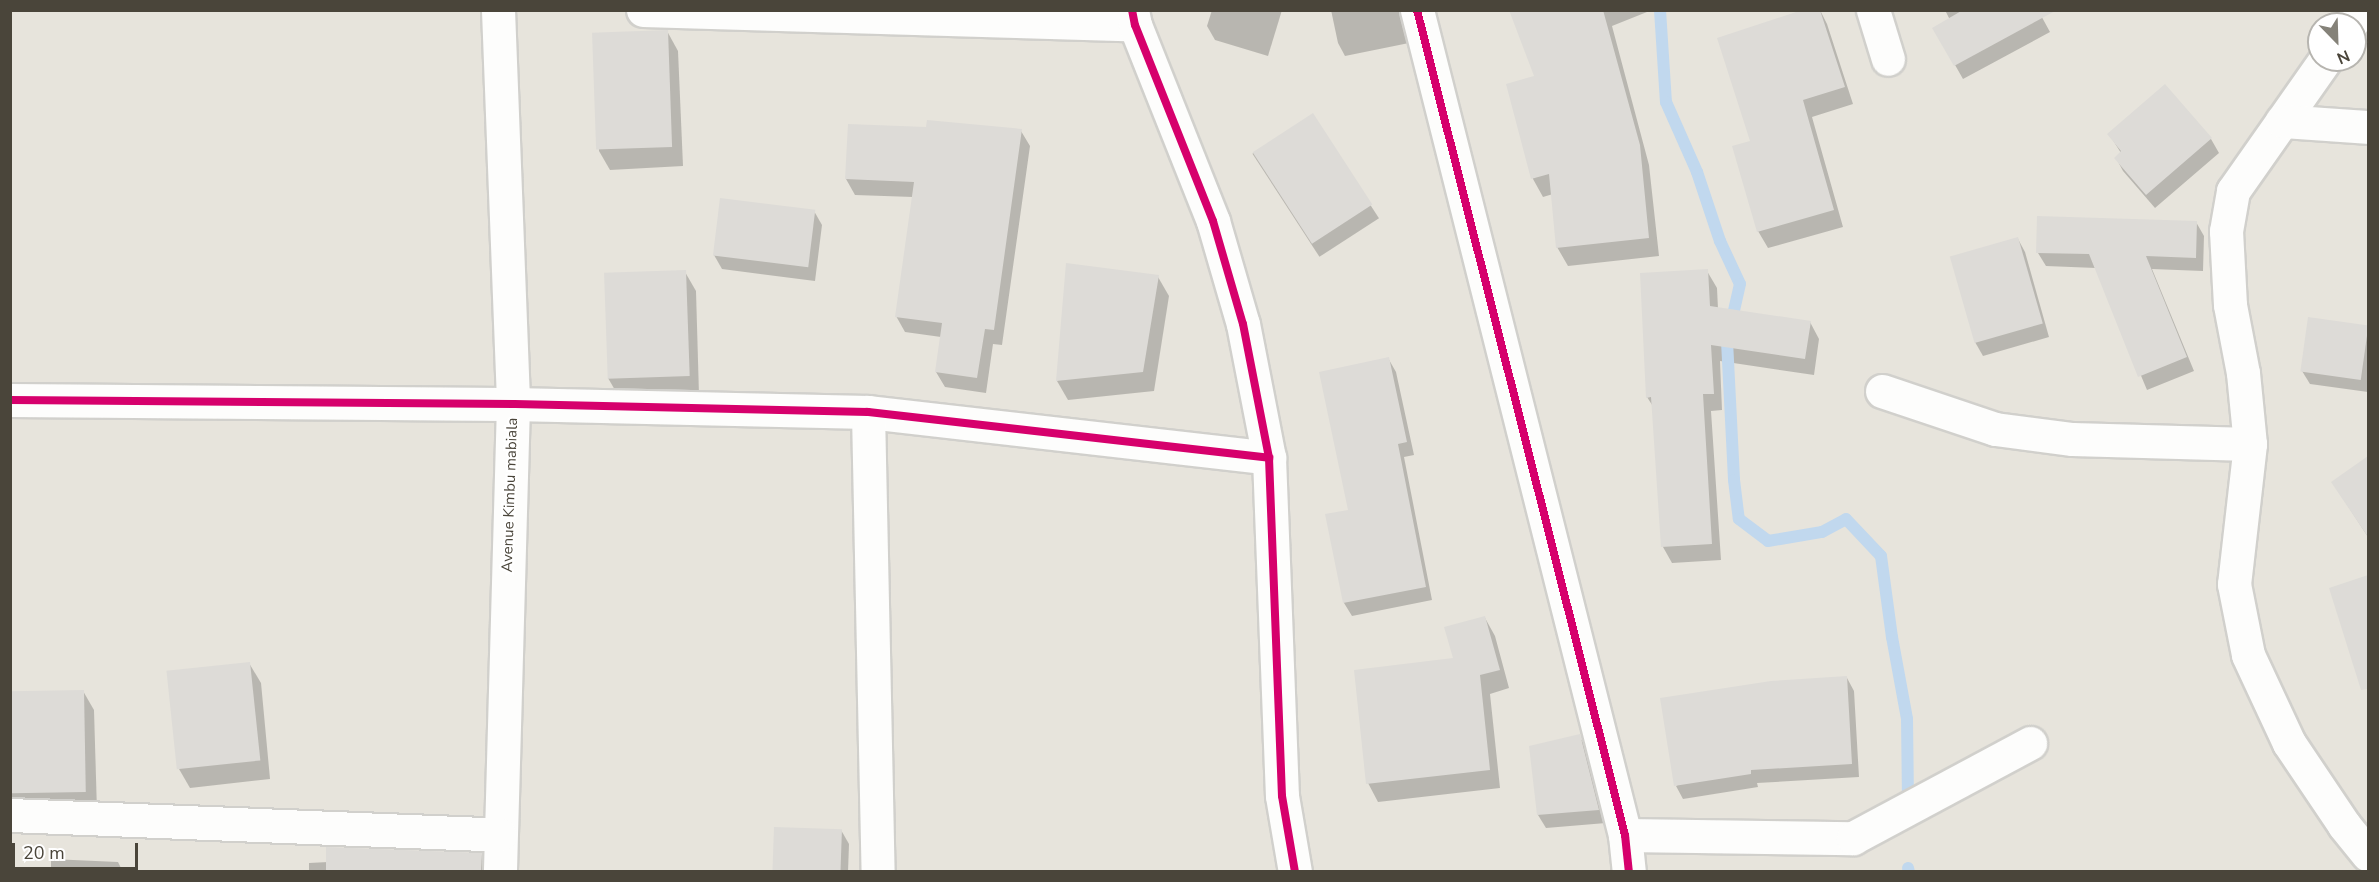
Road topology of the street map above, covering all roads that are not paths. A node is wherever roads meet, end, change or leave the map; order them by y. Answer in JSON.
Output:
{"nodes":[{"id":1,"x":498,"y":10,"type":"edge"},
{"id":2,"x":643,"y":10,"type":"edge"},
{"id":3,"x":1417,"y":10,"type":"edge"},
{"id":4,"x":1873,"y":10,"type":"edge"},
{"id":5,"x":1134,"y":18,"type":"edge"},
{"id":6,"x":1888,"y":59,"type":"dead end"},
{"id":7,"x":2317,"y":72,"type":"edge"},
{"id":8,"x":2282,"y":121,"type":"junction"},
{"id":9,"x":2368,"y":127,"type":"edge"},
{"id":10,"x":1882,"y":391,"type":"dead end"},
{"id":11,"x":10,"y":400,"type":"edge"},
{"id":12,"x":513,"y":404,"type":"junction"},
{"id":13,"x":868,"y":412,"type":"junction"},
{"id":14,"x":2250,"y":444,"type":"junction"},
{"id":15,"x":1269,"y":458,"type":"junction"},
{"id":16,"x":2030,"y":743,"type":"dead end"},
{"id":17,"x":10,"y":815,"type":"edge"},
{"id":18,"x":500,"y":835,"type":"junction"},
{"id":19,"x":1625,"y":835,"type":"junction"},
{"id":20,"x":2368,"y":855,"type":"edge"},
{"id":21,"x":500,"y":872,"type":"edge"},
{"id":22,"x":878,"y":872,"type":"edge"},
{"id":23,"x":1295,"y":872,"type":"edge"},
{"id":24,"x":1629,"y":872,"type":"edge"}],
"edges":[{"from":1,"to":12,"type":"street","name":"Avenue Kimbu mabiala"},
{"from":2,"to":5,"type":"street"},
{"from":3,"to":19,"type":"street"},
{"from":4,"to":6,"type":"street"},
{"from":5,"to":15,"type":"street"},
{"from":7,"to":8,"type":"street"},
{"from":8,"to":9,"type":"street"},
{"from":8,"to":14,"type":"street"},
{"from":10,"to":14,"type":"street"},
{"from":11,"to":12,"type":"street"},
{"from":12,"to":13,"type":"street"},
{"from":12,"to":18,"type":"street","name":"Avenue Kimbu mabiala"},
{"from":13,"to":15,"type":"street"},
{"from":13,"to":22,"type":"street"},
{"from":14,"to":20,"type":"street"},
{"from":15,"to":23,"type":"street"},
{"from":16,"to":19,"type":"street"},
{"from":17,"to":18,"type":"street"},
{"from":18,"to":21,"type":"street","name":"Avenue Kimbu mabiala"},
{"from":19,"to":24,"type":"street"}]}
